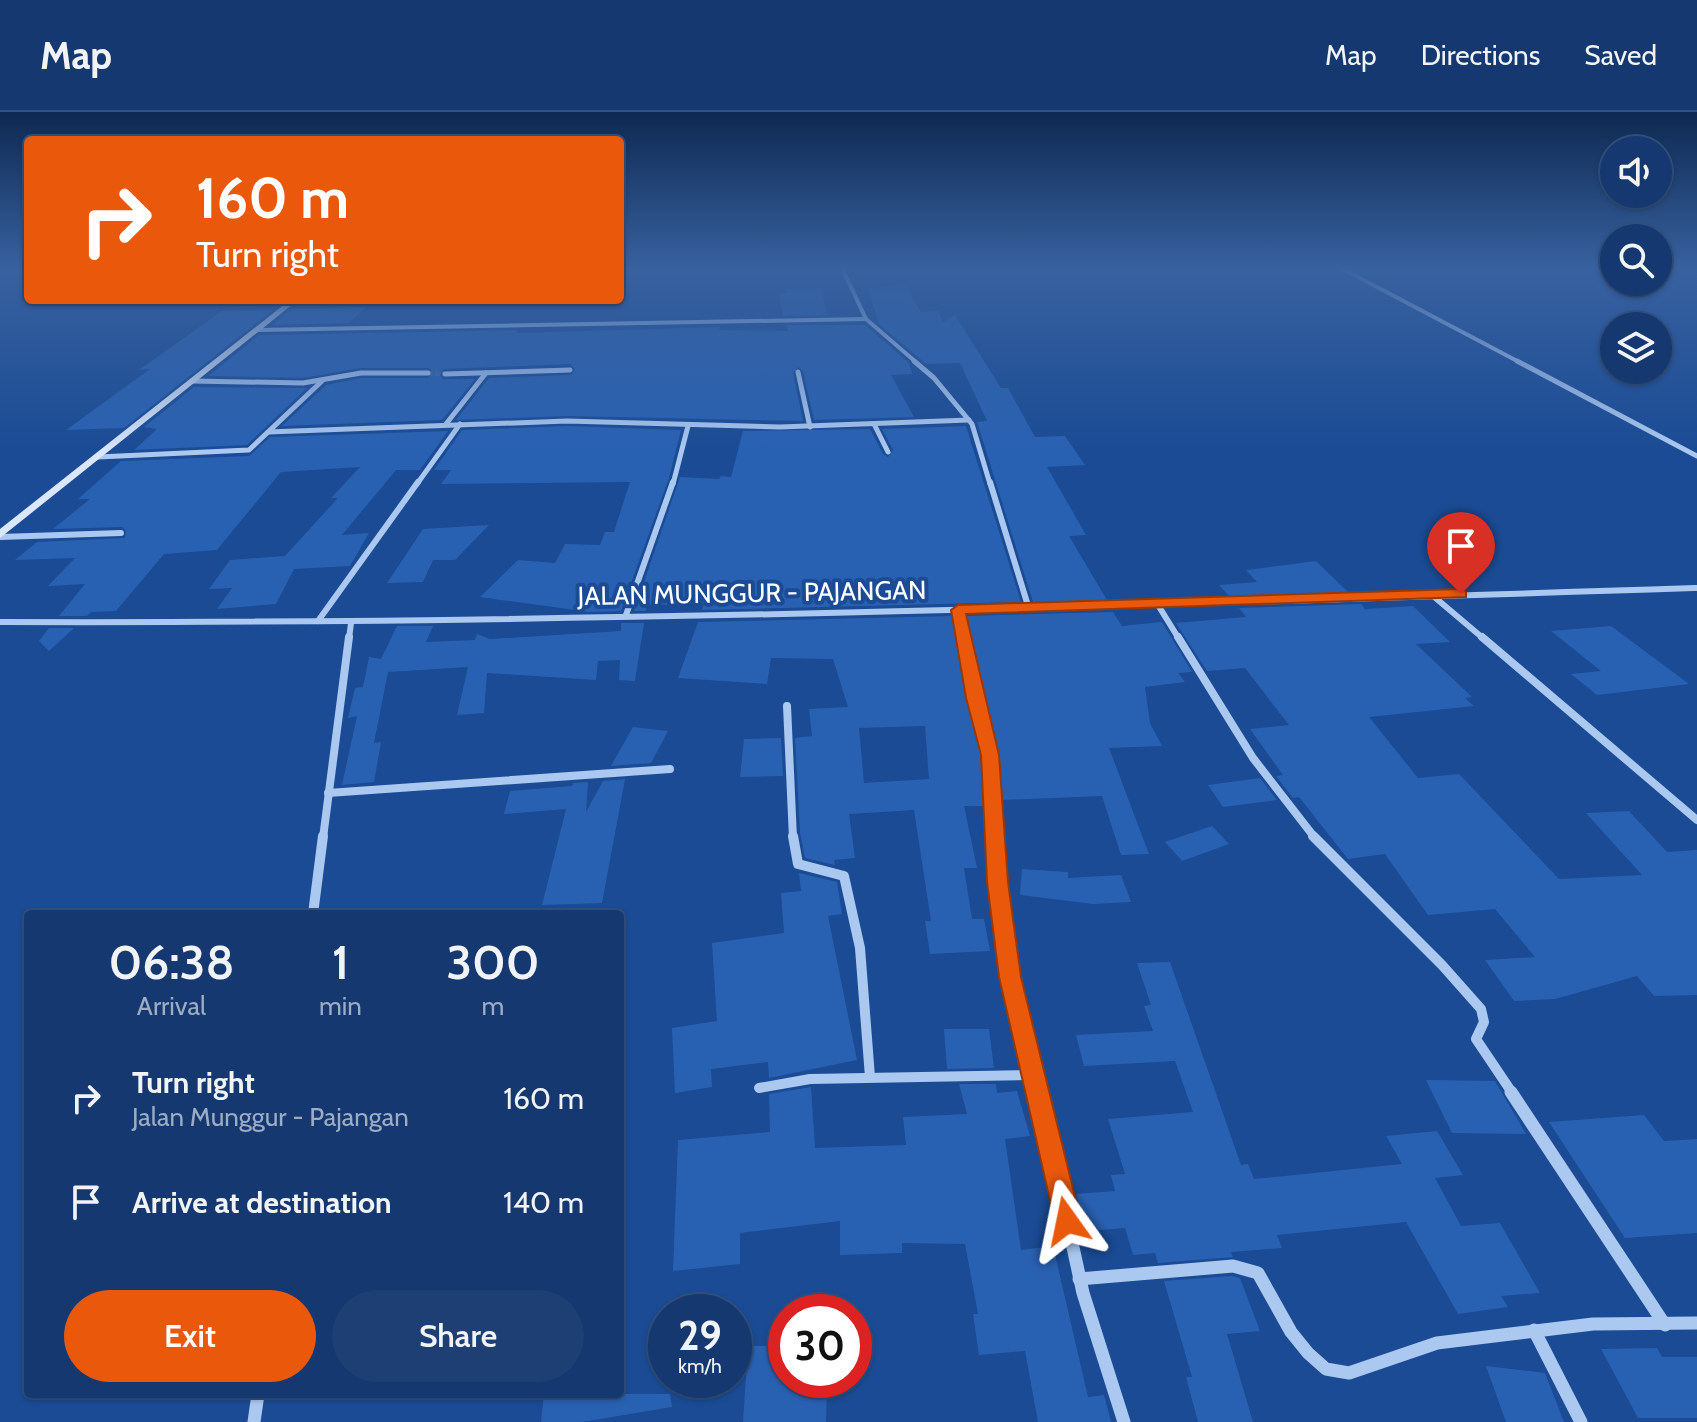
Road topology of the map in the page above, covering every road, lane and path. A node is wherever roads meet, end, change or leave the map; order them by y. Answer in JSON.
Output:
{"nodes":[{"id":1,"x":305,"y":329,"type":"edge"},
{"id":2,"x":878,"y":329,"type":"edge"},
{"id":3,"x":1457,"y":329,"type":"edge"},
{"id":4,"x":257,"y":330,"type":"joint"},
{"id":5,"x":570,"y":370,"type":"dead end"},
{"id":6,"x":798,"y":372,"type":"dead end"},
{"id":7,"x":428,"y":373,"type":"tunnel mouth"},
{"id":8,"x":486,"y":373,"type":"junction"},
{"id":9,"x":445,"y":374,"type":"tunnel mouth"},
{"id":10,"x":192,"y":381,"type":"junction"},
{"id":11,"x":322,"y":381,"type":"junction"},
{"id":12,"x":969,"y":420,"type":"junction"},
{"id":13,"x":446,"y":424,"type":"junction"},
{"id":14,"x":460,"y":424,"type":"junction"},
{"id":15,"x":874,"y":424,"type":"junction"},
{"id":16,"x":688,"y":426,"type":"junction"},
{"id":17,"x":810,"y":427,"type":"junction"},
{"id":18,"x":268,"y":432,"type":"junction"},
{"id":19,"x":888,"y":452,"type":"dead end"},
{"id":20,"x":1697,"y":456,"type":"edge"},
{"id":21,"x":98,"y":457,"type":"junction"},
{"id":22,"x":121,"y":533,"type":"dead end"},
{"id":23,"x":0,"y":536,"type":"edge"},
{"id":24,"x":1697,"y":588,"type":"edge"},
{"id":25,"x":1432,"y":594,"type":"junction"},
{"id":26,"x":1158,"y":605,"type":"junction"},
{"id":27,"x":1029,"y":609,"type":"junction"},
{"id":28,"x":958,"y":610,"type":"junction"},
{"id":29,"x":626,"y":615,"type":"junction"},
{"id":30,"x":318,"y":621,"type":"junction"},
{"id":31,"x":0,"y":622,"type":"edge"},
{"id":32,"x":351,"y":623,"type":"junction"},
{"id":33,"x":787,"y":706,"type":"dead end"},
{"id":34,"x":670,"y":769,"type":"dead end"},
{"id":35,"x":328,"y":793,"type":"junction"},
{"id":36,"x":1697,"y":820,"type":"edge"},
{"id":37,"x":313,"y":910,"type":"edge"},
{"id":38,"x":1035,"y":1075,"type":"junction"},
{"id":39,"x":870,"y":1077,"type":"junction"},
{"id":40,"x":759,"y":1088,"type":"dead end"},
{"id":41,"x":1079,"y":1279,"type":"junction"},
{"id":42,"x":1697,"y":1323,"type":"edge"},
{"id":43,"x":1665,"y":1325,"type":"junction"},
{"id":44,"x":1534,"y":1330,"type":"junction"},
{"id":45,"x":257,"y":1398,"type":"edge"},
{"id":46,"x":254,"y":1422,"type":"edge"},
{"id":47,"x":1124,"y":1422,"type":"edge"},
{"id":48,"x":1581,"y":1422,"type":"edge"}],
"edges":[{"from":1,"to":4,"type":"street"},
{"from":2,"to":12,"type":"street"},
{"from":3,"to":20,"type":"street"},
{"from":4,"to":10,"type":"street"},
{"from":5,"to":8,"type":"street"},
{"from":6,"to":17,"type":"street"},
{"from":7,"to":11,"type":"street"},
{"from":8,"to":9,"type":"street"},
{"from":8,"to":13,"type":"street"},
{"from":10,"to":11,"type":"street"},
{"from":10,"to":21,"type":"street"},
{"from":11,"to":18,"type":"street"},
{"from":12,"to":15,"type":"street"},
{"from":12,"to":27,"type":"street"},
{"from":13,"to":14,"type":"street"},
{"from":13,"to":18,"type":"street"},
{"from":14,"to":16,"type":"street"},
{"from":14,"to":30,"type":"street"},
{"from":15,"to":17,"type":"street"},
{"from":15,"to":19,"type":"street"},
{"from":16,"to":17,"type":"street"},
{"from":16,"to":29,"type":"street"},
{"from":18,"to":21,"type":"street"},
{"from":21,"to":23,"type":"street"},
{"from":22,"to":23,"type":"street"},
{"from":24,"to":25,"type":"street","name":"JALAN MUNGGUR - PAJANGAN"},
{"from":25,"to":26,"type":"street","name":"JALAN MUNGGUR - PAJANGAN"},
{"from":25,"to":36,"type":"street"},
{"from":26,"to":27,"type":"street","name":"JALAN MUNGGUR - PAJANGAN"},
{"from":26,"to":43,"type":"street"},
{"from":27,"to":28,"type":"street","name":"JALAN MUNGGUR - PAJANGAN"},
{"from":28,"to":29,"type":"street","name":"JALAN MUNGGUR - PAJANGAN"},
{"from":28,"to":38,"type":"street"},
{"from":29,"to":32,"type":"street","name":"JALAN MUNGGUR - PAJANGAN"},
{"from":30,"to":31,"type":"street","name":"JALAN MUNGGUR - PAJANGAN"},
{"from":30,"to":32,"type":"street","name":"JALAN MUNGGUR - PAJANGAN"},
{"from":32,"to":35,"type":"street"},
{"from":33,"to":39,"type":"street"},
{"from":34,"to":35,"type":"street"},
{"from":35,"to":37,"type":"street"},
{"from":38,"to":39,"type":"street"},
{"from":38,"to":41,"type":"street"},
{"from":39,"to":40,"type":"street"},
{"from":41,"to":44,"type":"street"},
{"from":41,"to":47,"type":"street"},
{"from":42,"to":43,"type":"street"},
{"from":43,"to":44,"type":"street"},
{"from":44,"to":48,"type":"street"},
{"from":45,"to":46,"type":"street"}]}
